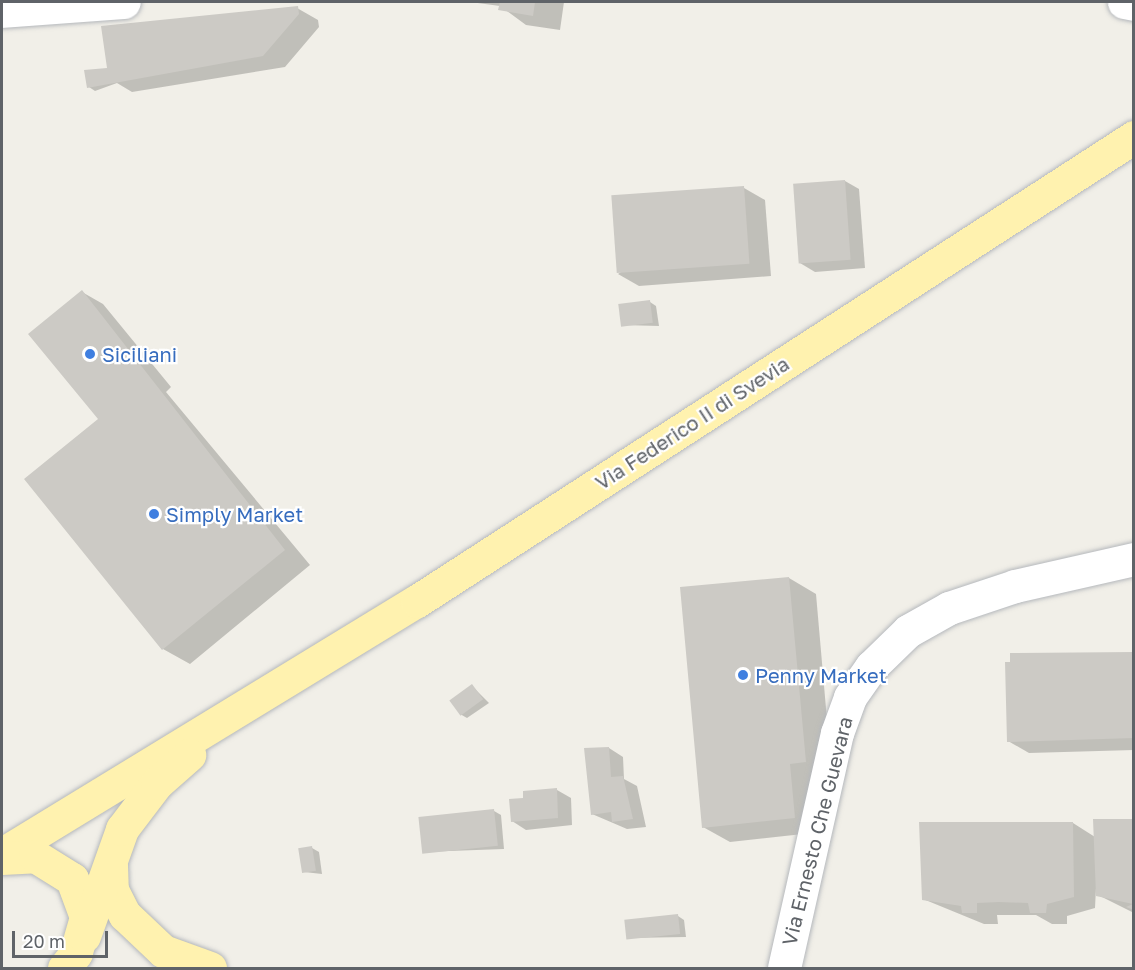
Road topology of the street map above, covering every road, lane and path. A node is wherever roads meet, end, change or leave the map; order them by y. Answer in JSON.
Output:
{"nodes":[{"id":1,"x":104,"y":2,"type":"edge"},
{"id":2,"x":1124,"y":2,"type":"edge"},
{"id":3,"x":1134,"y":4,"type":"edge"},
{"id":4,"x":2,"y":11,"type":"edge"},
{"id":5,"x":1134,"y":137,"type":"edge"},
{"id":6,"x":1134,"y":559,"type":"edge"},
{"id":7,"x":247,"y":705,"type":"junction"},
{"id":8,"x":2,"y":856,"type":"edge"},
{"id":9,"x":111,"y":865,"type":"junction"},
{"id":10,"x":84,"y":888,"type":"junction"},
{"id":11,"x":125,"y":915,"type":"junction"},
{"id":12,"x":64,"y":969,"type":"edge"},
{"id":13,"x":210,"y":969,"type":"edge"},
{"id":14,"x":784,"y":969,"type":"edge"}],
"edges":[{"from":1,"to":4,"type":"street"},
{"from":2,"to":3,"type":"street"},
{"from":5,"to":7,"type":"main road","name":"Via Federico II di Svevia"},
{"from":6,"to":14,"type":"street","name":"Via Ernesto Che Guevara"},
{"from":7,"to":8,"type":"main road"},
{"from":7,"to":9,"type":"main road"},
{"from":8,"to":10,"type":"main road"},
{"from":9,"to":10,"type":"main road"},
{"from":9,"to":11,"type":"main road"},
{"from":10,"to":11,"type":"main road"},
{"from":10,"to":12,"type":"main road"},
{"from":11,"to":13,"type":"main road"}]}
